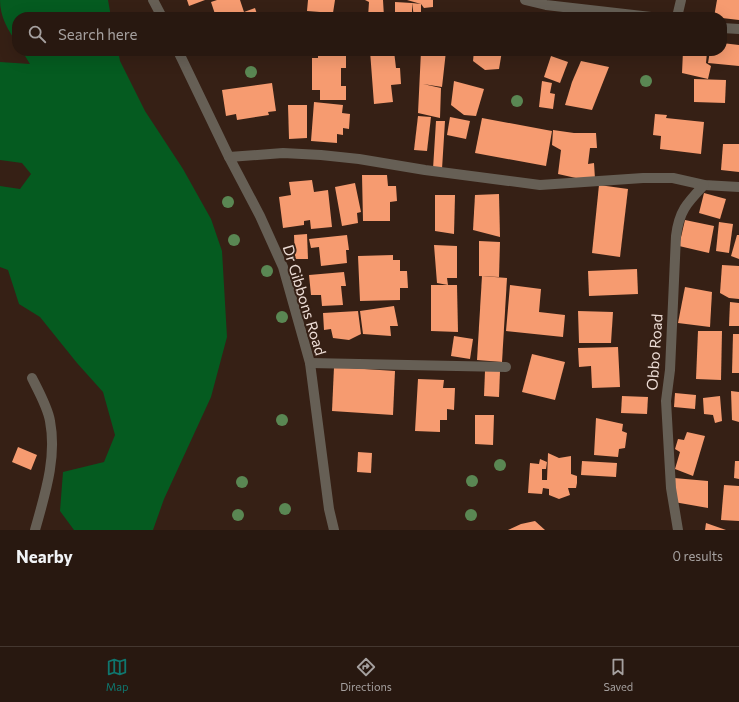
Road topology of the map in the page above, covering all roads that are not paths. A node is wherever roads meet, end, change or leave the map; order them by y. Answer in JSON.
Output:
{"nodes":[{"id":1,"x":154,"y":0,"type":"edge"},
{"id":2,"x":525,"y":0,"type":"edge"},
{"id":3,"x":681,"y":0,"type":"edge"},
{"id":4,"x":160,"y":12,"type":"edge"},
{"id":5,"x":607,"y":12,"type":"edge"},
{"id":6,"x":678,"y":12,"type":"edge"},
{"id":7,"x":727,"y":28,"type":"edge"},
{"id":8,"x":739,"y":29,"type":"edge"},
{"id":9,"x":180,"y":56,"type":"edge"},
{"id":10,"x":229,"y":156,"type":"junction"},
{"id":11,"x":704,"y":185,"type":"junction"},
{"id":12,"x":739,"y":187,"type":"edge"},
{"id":13,"x":310,"y":363,"type":"junction"},
{"id":14,"x":506,"y":367,"type":"dead end"},
{"id":15,"x":32,"y":378,"type":"dead end"},
{"id":16,"x":35,"y":530,"type":"edge"},
{"id":17,"x":334,"y":530,"type":"edge"},
{"id":18,"x":678,"y":530,"type":"edge"}],
"edges":[{"from":1,"to":4,"type":"street"},
{"from":2,"to":5,"type":"street"},
{"from":3,"to":6,"type":"street"},
{"from":7,"to":8,"type":"street"},
{"from":9,"to":10,"type":"street","name":"Dr Gibbons Road"},
{"from":10,"to":11,"type":"street"},
{"from":10,"to":13,"type":"street","name":"Dr Gibbons Road"},
{"from":11,"to":12,"type":"street"},
{"from":11,"to":18,"type":"street","name":"Obbo Road"},
{"from":13,"to":14,"type":"street"},
{"from":13,"to":17,"type":"street","name":"Dr Gibbons Road"},
{"from":15,"to":16,"type":"street"}]}
